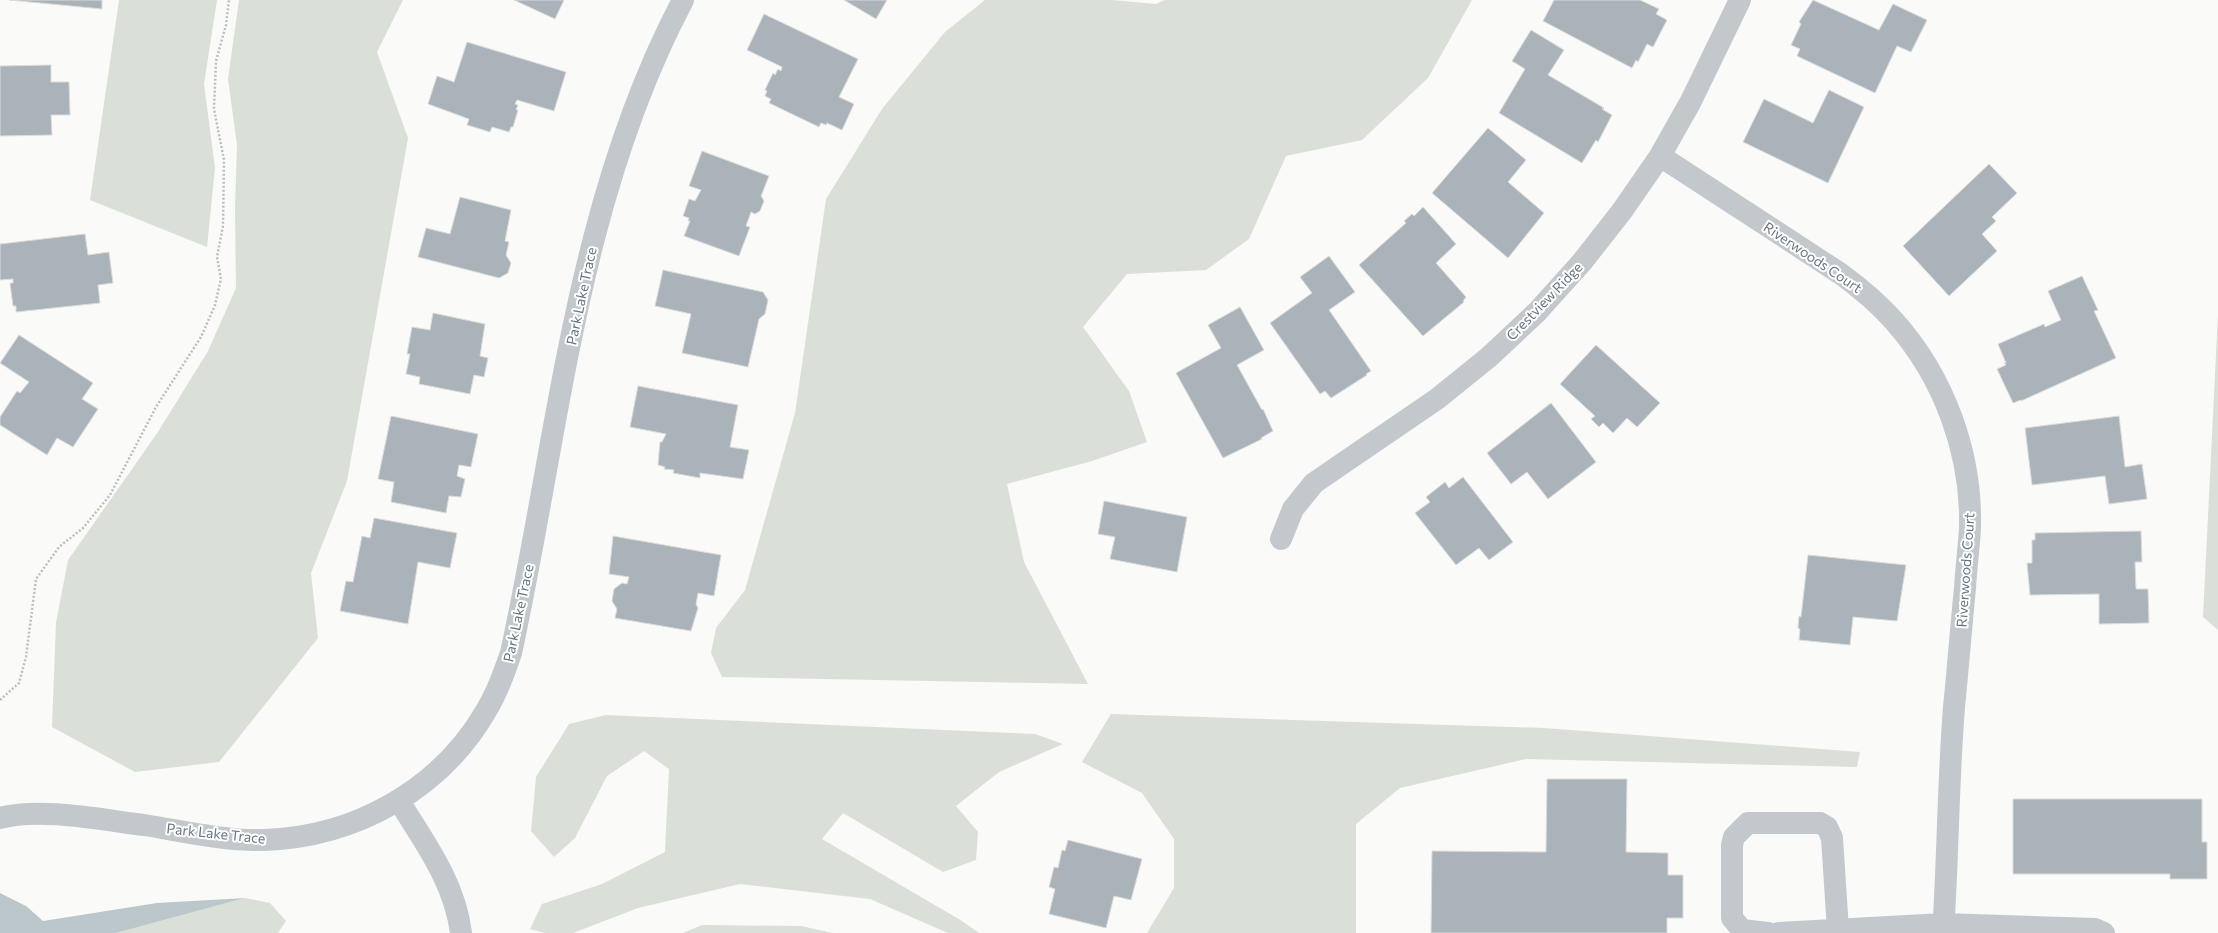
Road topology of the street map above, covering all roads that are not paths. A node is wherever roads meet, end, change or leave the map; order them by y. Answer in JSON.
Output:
{"nodes":[{"id":1,"x":683,"y":0,"type":"edge"},
{"id":2,"x":1740,"y":0,"type":"edge"},
{"id":3,"x":1660,"y":156,"type":"junction"},
{"id":4,"x":1281,"y":540,"type":"dead end"},
{"id":5,"x":399,"y":801,"type":"junction"},
{"id":6,"x":0,"y":818,"type":"edge"},
{"id":7,"x":1943,"y":928,"type":"edge"},
{"id":8,"x":1838,"y":930,"type":"junction"},
{"id":9,"x":2021,"y":930,"type":"edge"},
{"id":10,"x":461,"y":933,"type":"edge"},
{"id":11,"x":1768,"y":933,"type":"edge"},
{"id":12,"x":1779,"y":933,"type":"edge"},
{"id":13,"x":2104,"y":933,"type":"edge"}],
"edges":[{"from":1,"to":5,"type":"street","name":"Park Lake Trace"},
{"from":2,"to":3,"type":"street","name":"Crestview Ridge"},
{"from":3,"to":4,"type":"street","name":"Crestview Ridge"},
{"from":3,"to":7,"type":"street","name":"Riverwoods Court"},
{"from":5,"to":6,"type":"street","name":"Park Lake Trace"},
{"from":5,"to":10,"type":"street"},
{"from":7,"to":8,"type":"street"},
{"from":7,"to":9,"type":"street"},
{"from":8,"to":11,"type":"street"},
{"from":8,"to":12,"type":"street"},
{"from":9,"to":13,"type":"street"}]}
